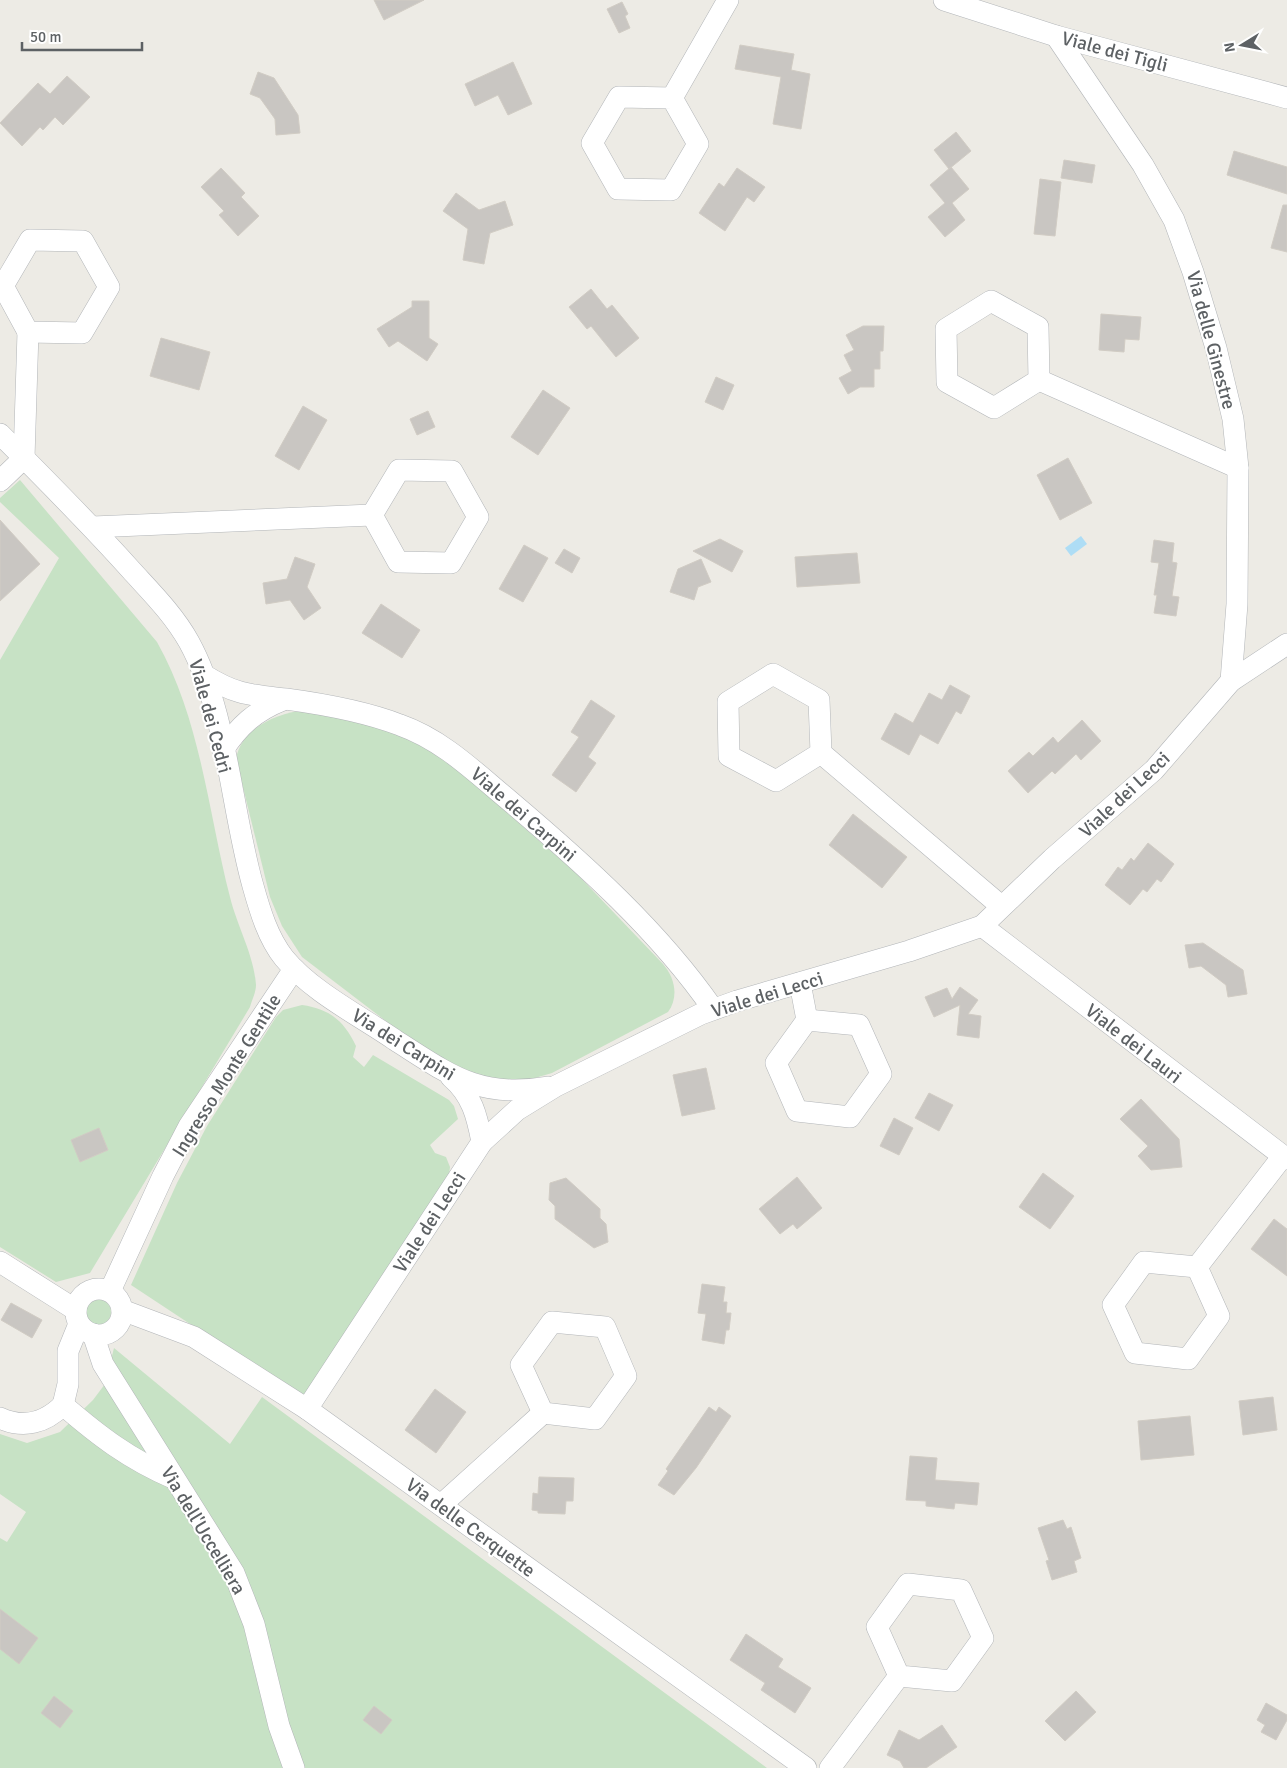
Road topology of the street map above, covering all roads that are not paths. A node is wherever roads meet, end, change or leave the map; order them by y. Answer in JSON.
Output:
{"nodes":[{"id":1,"x":728,"y":0,"type":"edge"},
{"id":2,"x":944,"y":0,"type":"edge"},
{"id":3,"x":1056,"y":36,"type":"junction"},
{"id":4,"x":672,"y":98,"type":"junction"},
{"id":5,"x":1287,"y":98,"type":"edge"},
{"id":6,"x":28,"y":332,"type":"junction"},
{"id":7,"x":1039,"y":380,"type":"junction"},
{"id":8,"x":0,"y":434,"type":"edge"},
{"id":9,"x":24,"y":458,"type":"junction"},
{"id":10,"x":1238,"y":468,"type":"junction"},
{"id":11,"x":0,"y":481,"type":"edge"},
{"id":12,"x":372,"y":516,"type":"junction"},
{"id":13,"x":93,"y":527,"type":"junction"},
{"id":14,"x":1287,"y":644,"type":"edge"},
{"id":15,"x":204,"y":675,"type":"junction"},
{"id":16,"x":1231,"y":681,"type":"junction"},
{"id":17,"x":285,"y":699,"type":"junction"},
{"id":18,"x":223,"y":750,"type":"junction"},
{"id":19,"x":821,"y":753,"type":"junction"},
{"id":20,"x":1001,"y":906,"type":"junction"},
{"id":21,"x":982,"y":926,"type":"junction"},
{"id":22,"x":294,"y":968,"type":"junction"},
{"id":23,"x":800,"y":983,"type":"junction"},
{"id":24,"x":713,"y":1009,"type":"junction"},
{"id":25,"x":807,"y":1020,"type":"junction"},
{"id":26,"x":451,"y":1076,"type":"junction"},
{"id":27,"x":556,"y":1086,"type":"junction"},
{"id":28,"x":482,"y":1142,"type":"junction"},
{"id":29,"x":1285,"y":1158,"type":"edge"},
{"id":30,"x":0,"y":1262,"type":"edge"},
{"id":31,"x":1197,"y":1267,"type":"junction"},
{"id":32,"x":110,"y":1291,"type":"junction"},
{"id":33,"x":122,"y":1310,"type":"junction"},
{"id":34,"x":83,"y":1323,"type":"junction"},
{"id":35,"x":63,"y":1405,"type":"junction"},
{"id":36,"x":307,"y":1409,"type":"junction"},
{"id":37,"x":543,"y":1413,"type":"junction"},
{"id":38,"x":0,"y":1418,"type":"edge"},
{"id":39,"x":173,"y":1478,"type":"junction"},
{"id":40,"x":441,"y":1505,"type":"junction"},
{"id":41,"x":899,"y":1676,"type":"junction"},
{"id":42,"x":294,"y":1768,"type":"edge"},
{"id":43,"x":806,"y":1768,"type":"edge"},
{"id":44,"x":830,"y":1768,"type":"edge"}],
"edges":[{"from":1,"to":4,"type":"street"},
{"from":2,"to":3,"type":"street","name":"Viale dei Tigli"},
{"from":3,"to":5,"type":"street","name":"Viale dei Tigli"},
{"from":3,"to":10,"type":"street","name":"Via delle Ginestre"},
{"from":4,"to":4,"type":"street"},
{"from":6,"to":6,"type":"street"},
{"from":6,"to":9,"type":"street"},
{"from":7,"to":7,"type":"street"},
{"from":7,"to":10,"type":"street"},
{"from":8,"to":9,"type":"street","name":"Viale dei Cedri"},
{"from":9,"to":11,"type":"street"},
{"from":9,"to":13,"type":"street","name":"Viale dei Cedri"},
{"from":10,"to":16,"type":"street","name":"Via delle Ginestre"},
{"from":12,"to":12,"type":"street"},
{"from":12,"to":13,"type":"street"},
{"from":13,"to":15,"type":"street","name":"Viale dei Cedri"},
{"from":14,"to":16,"type":"street","name":"Viale dei Lecci"},
{"from":15,"to":17,"type":"street","name":"Viale dei Carpini"},
{"from":15,"to":18,"type":"street","name":"Viale dei Cedri"},
{"from":16,"to":20,"type":"street","name":"Viale dei Lecci"},
{"from":17,"to":18,"type":"street"},
{"from":17,"to":24,"type":"street","name":"Viale dei Carpini"},
{"from":18,"to":22,"type":"street","name":"Viale dei Cedri"},
{"from":19,"to":19,"type":"street"},
{"from":19,"to":20,"type":"street"},
{"from":20,"to":21,"type":"street","name":"Viale dei Lecci"},
{"from":21,"to":23,"type":"street","name":"Viale dei Lecci"},
{"from":21,"to":29,"type":"street","name":"Viale dei Lauri"},
{"from":22,"to":26,"type":"street","name":"Via dei Carpini"},
{"from":22,"to":32,"type":"street","name":"Ingresso Monte Gentile"},
{"from":23,"to":24,"type":"street","name":"Viale dei Lecci"},
{"from":23,"to":25,"type":"street"},
{"from":24,"to":27,"type":"street","name":"Viale dei Lecci"},
{"from":25,"to":25,"type":"street"},
{"from":26,"to":27,"type":"street","name":"Via dei Carpini"},
{"from":26,"to":28,"type":"street"},
{"from":27,"to":28,"type":"street","name":"Viale dei Lecci"},
{"from":28,"to":36,"type":"street","name":"Viale dei Lecci"},
{"from":29,"to":31,"type":"street"},
{"from":30,"to":34,"type":"street"},
{"from":31,"to":31,"type":"street"},
{"from":32,"to":33,"type":"street"},
{"from":32,"to":34,"type":"street"},
{"from":33,"to":34,"type":"street"},
{"from":33,"to":36,"type":"street","name":"Via delle Cerquette"},
{"from":34,"to":35,"type":"street"},
{"from":34,"to":39,"type":"street","name":"Via dell'Uccelliera"},
{"from":35,"to":38,"type":"street"},
{"from":35,"to":39,"type":"street"},
{"from":36,"to":40,"type":"street","name":"Via delle Cerquette"},
{"from":37,"to":37,"type":"street"},
{"from":37,"to":40,"type":"street"},
{"from":39,"to":42,"type":"street","name":"Via dell'Uccelliera"},
{"from":40,"to":43,"type":"street","name":"Via delle Cerquette"},
{"from":41,"to":41,"type":"street"},
{"from":41,"to":44,"type":"street"}]}
